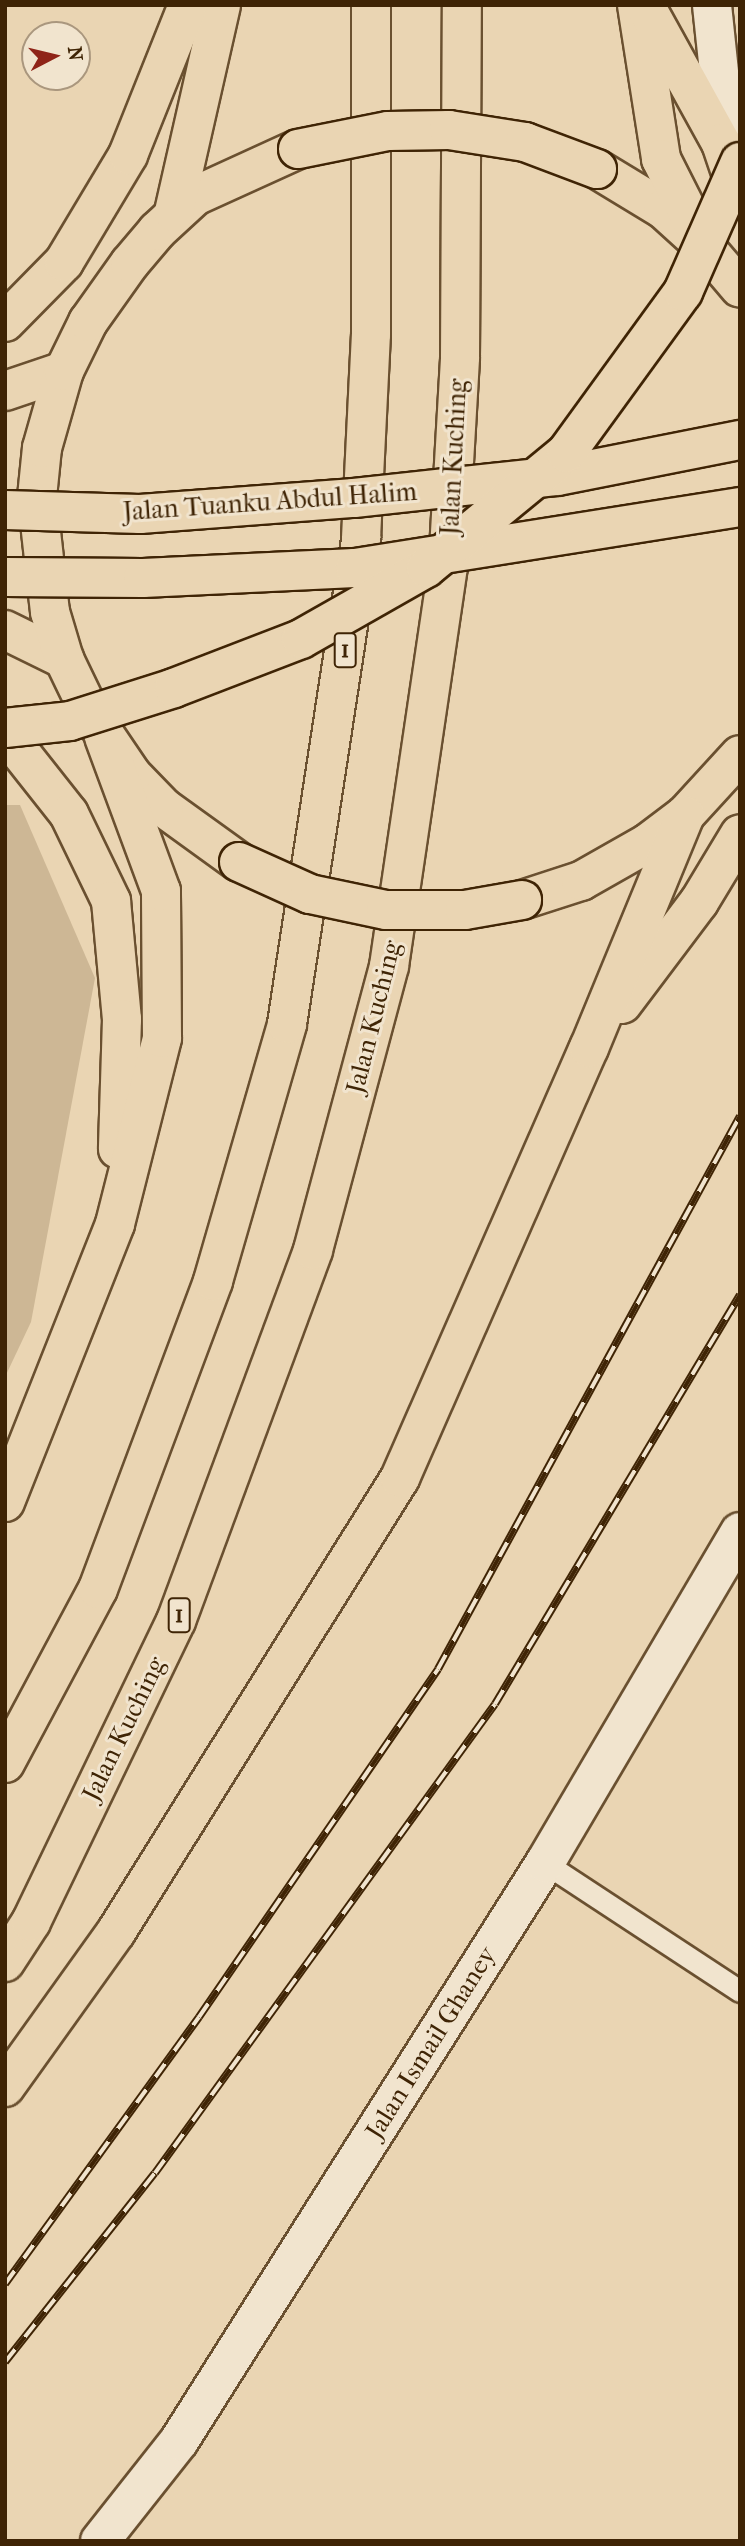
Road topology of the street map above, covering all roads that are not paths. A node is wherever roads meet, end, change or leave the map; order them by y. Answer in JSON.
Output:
{"nodes":[{"id":1,"x":188,"y":5,"type":"edge"},
{"id":2,"x":221,"y":5,"type":"edge"},
{"id":3,"x":371,"y":5,"type":"edge"},
{"id":4,"x":462,"y":5,"type":"edge"},
{"id":5,"x":637,"y":5,"type":"edge"},
{"id":6,"x":645,"y":5,"type":"edge"},
{"id":7,"x":712,"y":5,"type":"edge"},
{"id":8,"x":736,"y":177,"type":"edge"},
{"id":9,"x":174,"y":212,"type":"junction"},
{"id":10,"x":706,"y":248,"type":"junction"},
{"id":11,"x":740,"y":288,"type":"edge"},
{"id":12,"x":5,"y":322,"type":"edge"},
{"id":13,"x":64,"y":371,"type":"junction"},
{"id":14,"x":5,"y":391,"type":"edge"},
{"id":15,"x":740,"y":440,"type":"edge"},
{"id":16,"x":740,"y":507,"type":"edge"},
{"id":17,"x":5,"y":510,"type":"edge"},
{"id":18,"x":5,"y":577,"type":"edge"},
{"id":19,"x":5,"y":630,"type":"edge"},
{"id":20,"x":64,"y":659,"type":"junction"},
{"id":21,"x":5,"y":731,"type":"edge"},
{"id":22,"x":104,"y":737,"type":"junction"},
{"id":23,"x":740,"y":755,"type":"edge"},
{"id":24,"x":685,"y":815,"type":"junction"},
{"id":25,"x":740,"y":834,"type":"edge"},
{"id":26,"x":589,"y":1048,"type":"junction"},
{"id":27,"x":115,"y":1224,"type":"junction"},
{"id":28,"x":5,"y":1502,"type":"edge"},
{"id":29,"x":740,"y":1532,"type":"edge"},
{"id":30,"x":5,"y":1763,"type":"edge"},
{"id":31,"x":544,"y":1863,"type":"junction"},
{"id":32,"x":5,"y":1962,"type":"edge"},
{"id":33,"x":740,"y":1991,"type":"edge"},
{"id":34,"x":5,"y":2087,"type":"edge"},
{"id":35,"x":100,"y":2541,"type":"edge"}],
"edges":[{"from":1,"to":12,"type":"main road"},
{"from":2,"to":9,"type":"main road"},
{"from":3,"to":30,"type":"main road","number":"1"},
{"from":4,"to":32,"type":"main road","name":"Jalan Kuching","number":"1"},
{"from":5,"to":10,"type":"main road"},
{"from":6,"to":8,"type":"main road"},
{"from":7,"to":8,"type":"street"},
{"from":8,"to":21,"type":"main road","bridge":true},
{"from":9,"to":10,"type":"main road","bridge":true},
{"from":9,"to":13,"type":"main road"},
{"from":10,"to":11,"type":"main road"},
{"from":13,"to":14,"type":"main road"},
{"from":13,"to":20,"type":"main road"},
{"from":15,"to":17,"type":"main road","name":"Jalan Tuanku Abdul Halim","bridge":true},
{"from":16,"to":18,"type":"main road","bridge":true},
{"from":19,"to":20,"type":"main road"},
{"from":20,"to":22,"type":"main road"},
{"from":21,"to":27,"type":"main road"},
{"from":22,"to":24,"type":"main road","bridge":true},
{"from":22,"to":27,"type":"main road"},
{"from":23,"to":24,"type":"main road"},
{"from":24,"to":26,"type":"main road"},
{"from":25,"to":26,"type":"main road"},
{"from":26,"to":34,"type":"main road"},
{"from":27,"to":28,"type":"main road"},
{"from":29,"to":31,"type":"street","name":"Jalan Ismail Ghaney"},
{"from":31,"to":33,"type":"lane"},
{"from":31,"to":35,"type":"street","name":"Jalan Ismail Ghaney"}]}
